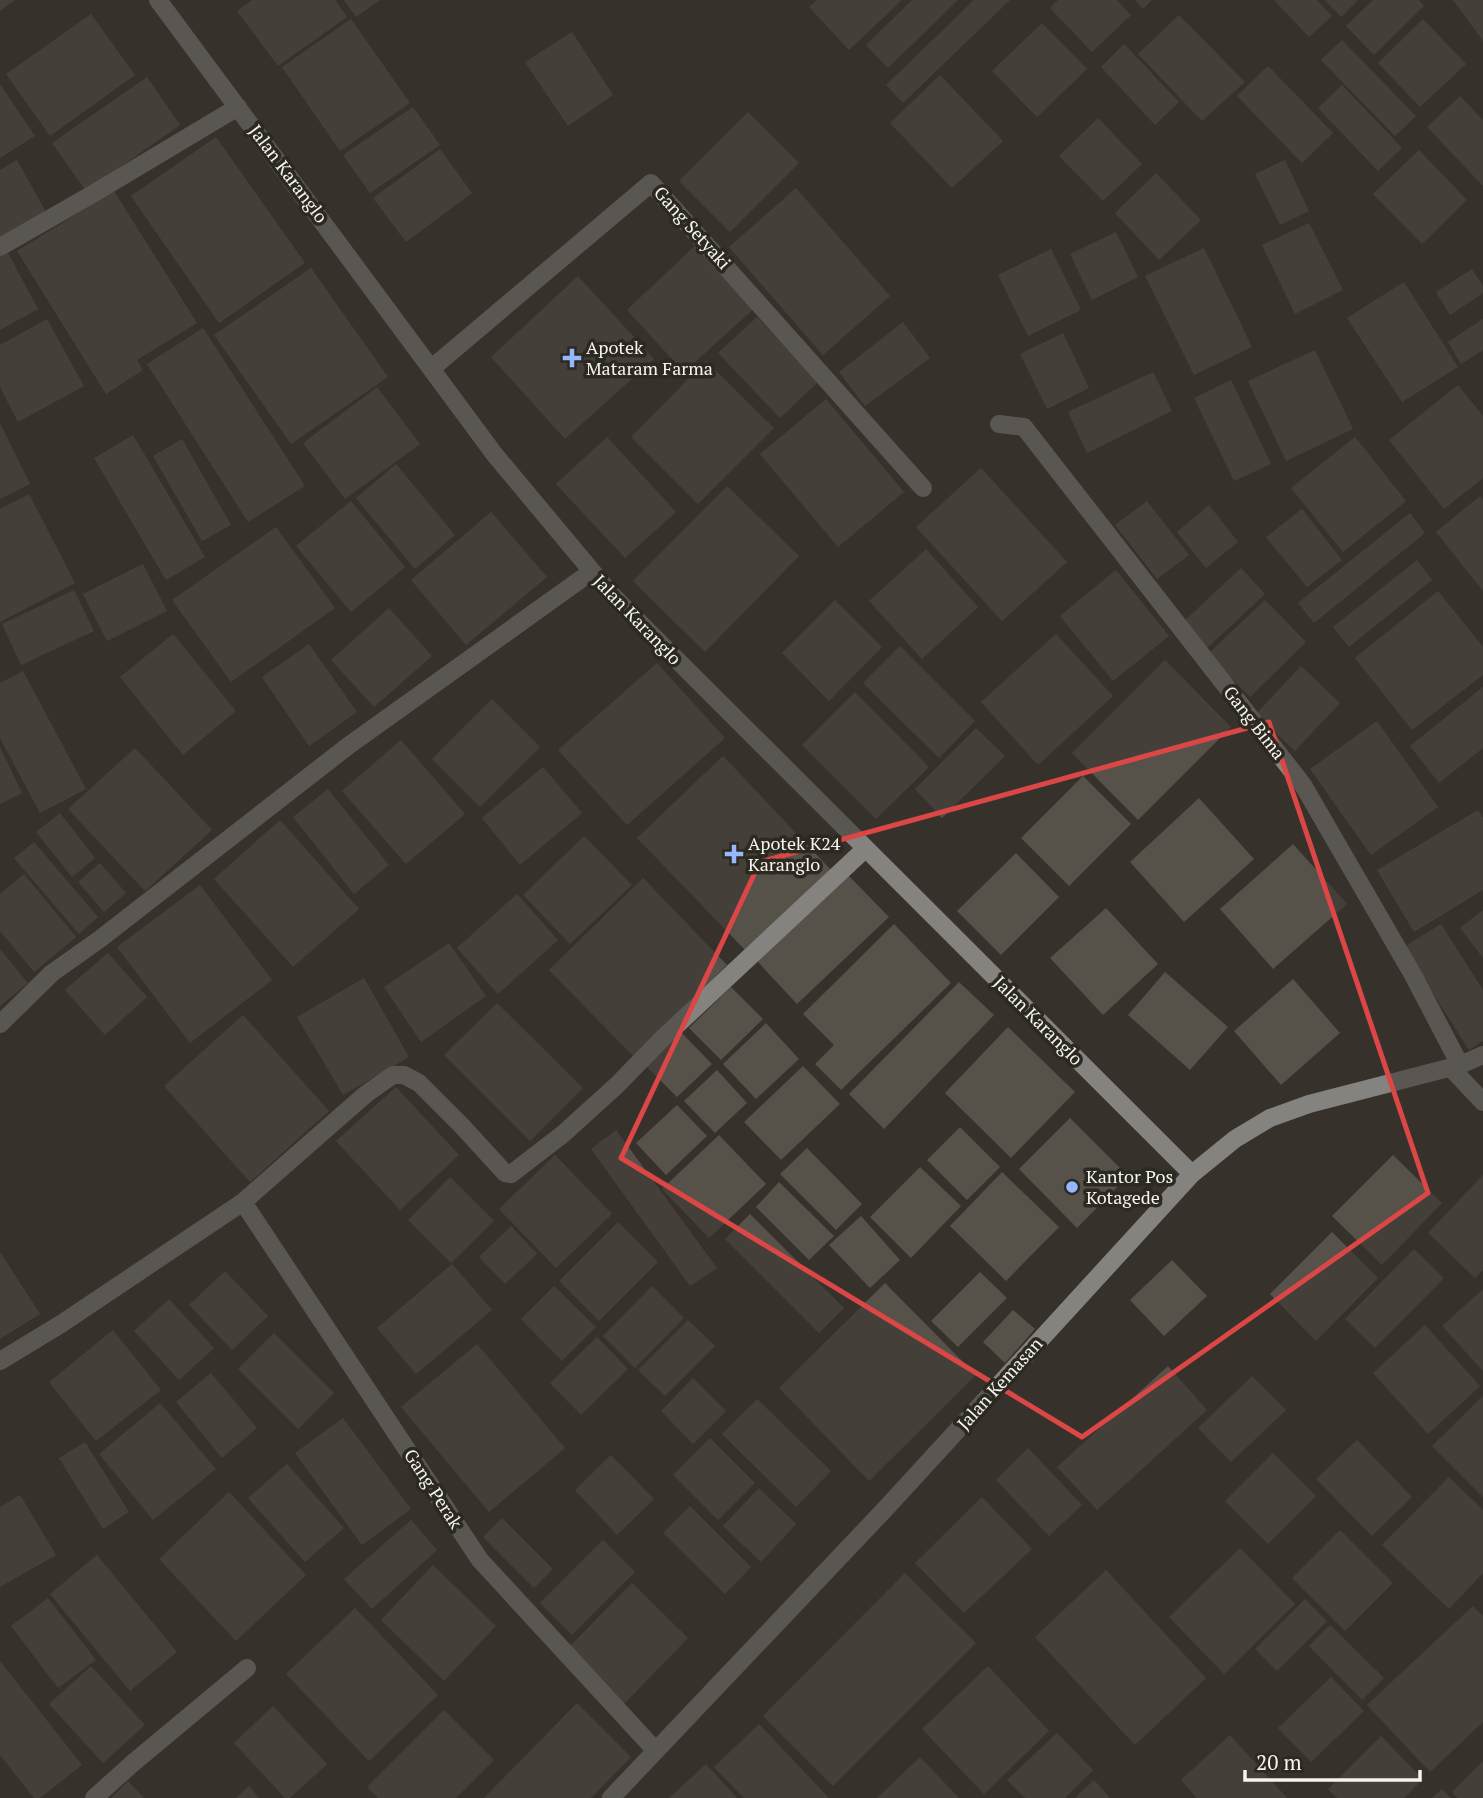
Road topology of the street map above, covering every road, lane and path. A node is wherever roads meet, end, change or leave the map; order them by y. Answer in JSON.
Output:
{"nodes":[{"id":1,"x":158,"y":0,"type":"edge"},
{"id":2,"x":238,"y":107,"type":"junction"},
{"id":3,"x":0,"y":247,"type":"edge"},
{"id":4,"x":432,"y":368,"type":"junction"},
{"id":5,"x":999,"y":424,"type":"dead end"},
{"id":6,"x":923,"y":488,"type":"dead end"},
{"id":7,"x":591,"y":572,"type":"junction"},
{"id":8,"x":865,"y":849,"type":"junction"},
{"id":9,"x":0,"y":1024,"type":"edge"},
{"id":10,"x":1483,"y":1055,"type":"edge"},
{"id":11,"x":1455,"y":1067,"type":"junction"},
{"id":12,"x":1483,"y":1102,"type":"edge"},
{"id":13,"x":1192,"y":1174,"type":"junction"},
{"id":14,"x":243,"y":1202,"type":"junction"},
{"id":15,"x":0,"y":1362,"type":"edge"},
{"id":16,"x":247,"y":1668,"type":"dead end"},
{"id":17,"x":656,"y":1751,"type":"junction"},
{"id":18,"x":94,"y":1798,"type":"edge"},
{"id":19,"x":611,"y":1798,"type":"edge"}],
"edges":[{"from":1,"to":2,"type":"street","name":"Jalan Karanglo"},
{"from":2,"to":3,"type":"street"},
{"from":2,"to":4,"type":"street","name":"Jalan Karanglo"},
{"from":4,"to":6,"type":"street","name":"Gang Setyaki"},
{"from":4,"to":7,"type":"street","name":"Jalan Karanglo"},
{"from":5,"to":11,"type":"street","name":"Gang Bima"},
{"from":7,"to":8,"type":"street","name":"Jalan Karanglo"},
{"from":7,"to":9,"type":"street"},
{"from":8,"to":13,"type":"street","name":"Jalan Karanglo"},
{"from":8,"to":14,"type":"street"},
{"from":10,"to":11,"type":"street","name":"Jalan Kemasan"},
{"from":11,"to":12,"type":"street","name":"Gang Bima"},
{"from":11,"to":13,"type":"street","name":"Jalan Kemasan"},
{"from":13,"to":17,"type":"street","name":"Jalan Kemasan"},
{"from":14,"to":15,"type":"street"},
{"from":14,"to":17,"type":"street","name":"Gang Perak"},
{"from":16,"to":18,"type":"street"},
{"from":17,"to":19,"type":"street","name":"Jalan Kemasan"}]}
